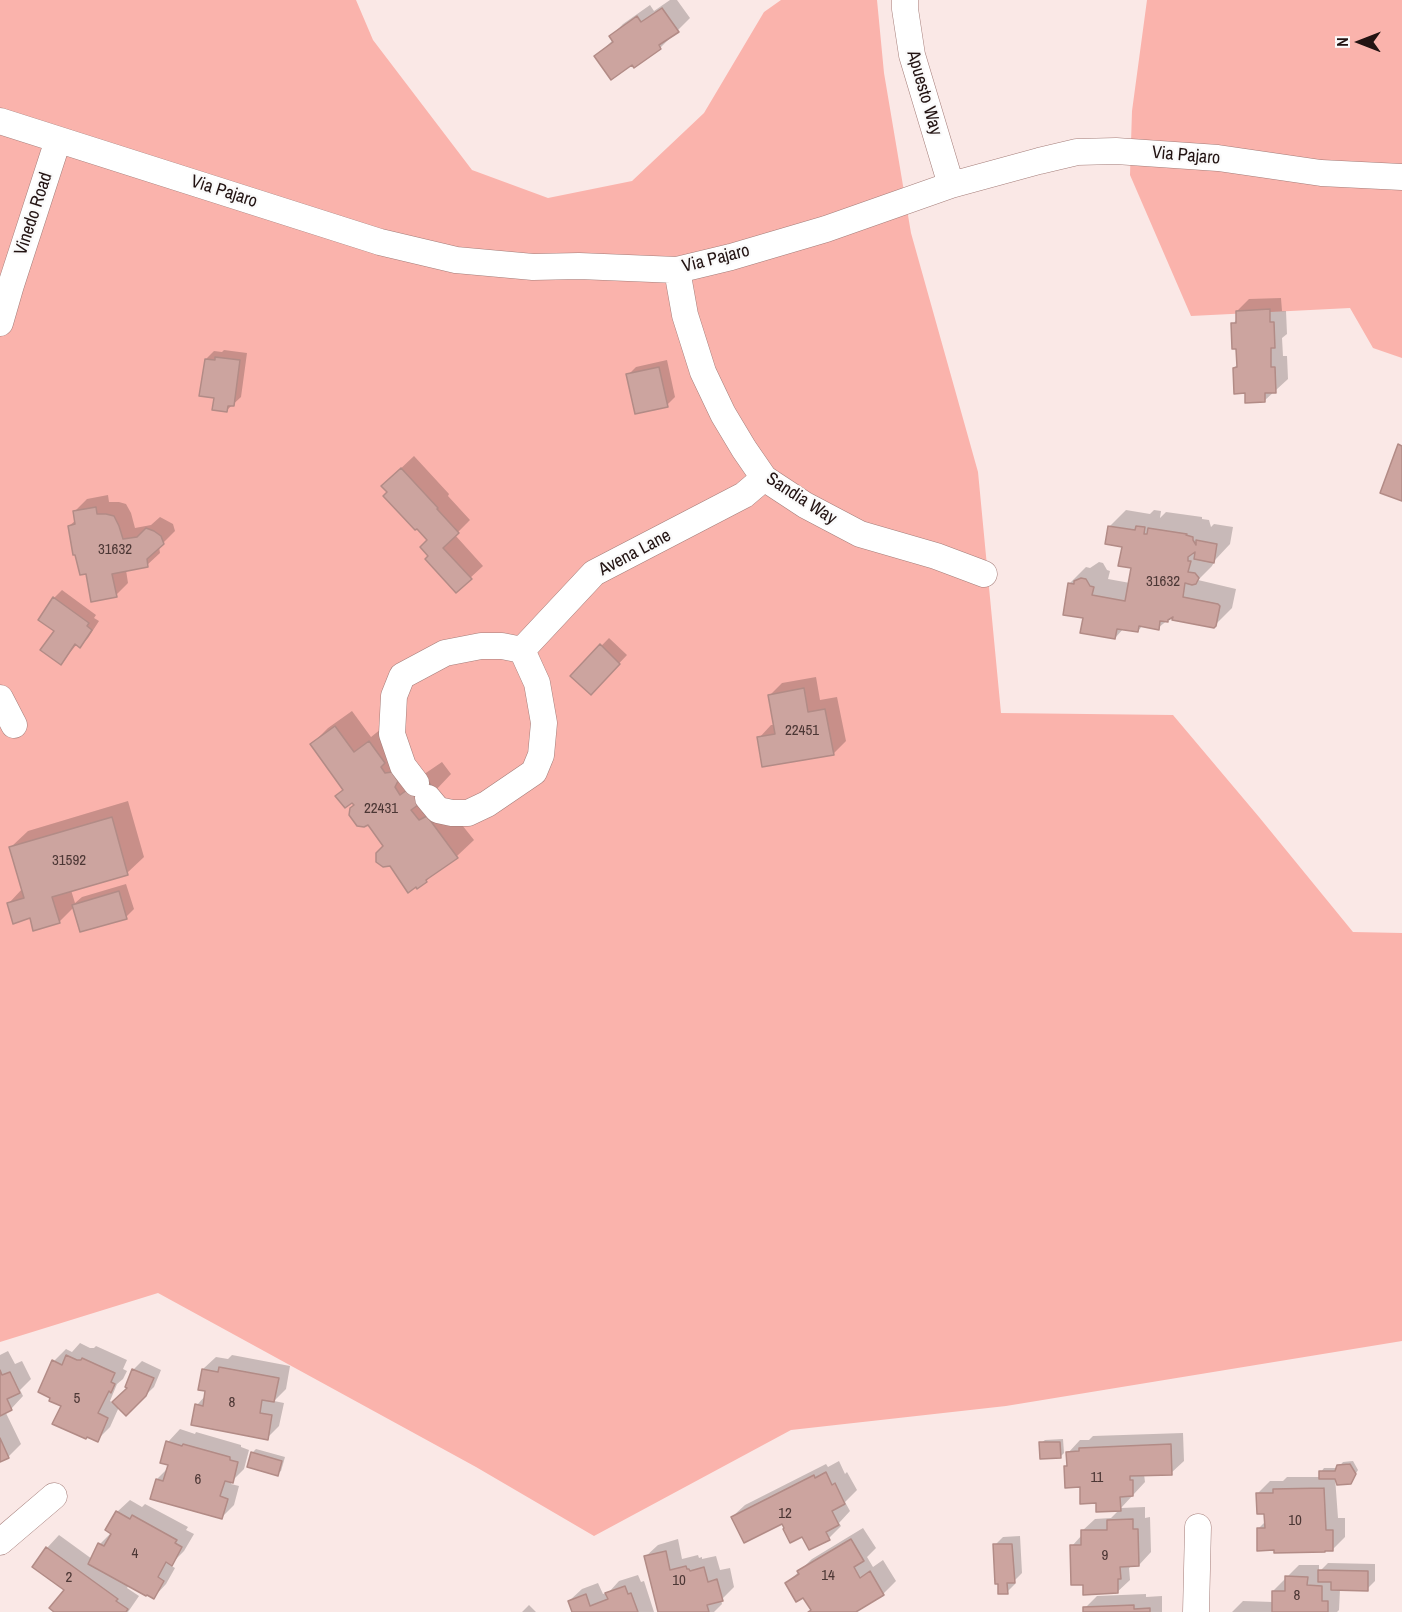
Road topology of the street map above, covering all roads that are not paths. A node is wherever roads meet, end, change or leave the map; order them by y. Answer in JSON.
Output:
{"nodes":[{"id":1,"x":905,"y":0,"type":"edge"},
{"id":2,"x":0,"y":120,"type":"edge"},
{"id":3,"x":58,"y":140,"type":"junction"},
{"id":4,"x":1402,"y":177,"type":"edge"},
{"id":5,"x":951,"y":185,"type":"junction"},
{"id":6,"x":677,"y":270,"type":"junction"},
{"id":7,"x":0,"y":323,"type":"edge"},
{"id":8,"x":764,"y":478,"type":"junction"},
{"id":9,"x":984,"y":574,"type":"dead end"},
{"id":10,"x":522,"y":650,"type":"junction"},
{"id":11,"x":0,"y":698,"type":"edge"},
{"id":12,"x":14,"y":725,"type":"dead end"},
{"id":13,"x":54,"y":1496,"type":"dead end"},
{"id":14,"x":1198,"y":1527,"type":"dead end"},
{"id":15,"x":0,"y":1542,"type":"edge"},
{"id":16,"x":1196,"y":1612,"type":"edge"}],
"edges":[{"from":1,"to":5,"type":"street","name":"Apuesto Way"},
{"from":2,"to":3,"type":"street","name":"Via Pajaro"},
{"from":3,"to":6,"type":"street","name":"Via Pajaro"},
{"from":3,"to":7,"type":"street","name":"Vinedo Road"},
{"from":4,"to":5,"type":"street","name":"Via Pajaro"},
{"from":5,"to":6,"type":"street","name":"Via Pajaro"},
{"from":6,"to":8,"type":"street","name":"Sandia Way"},
{"from":8,"to":9,"type":"street","name":"Sandia Way"},
{"from":8,"to":10,"type":"street","name":"Avena Lane"},
{"from":10,"to":10,"type":"street"},
{"from":11,"to":12,"type":"street"},
{"from":13,"to":15,"type":"street"},
{"from":14,"to":16,"type":"street"}]}
